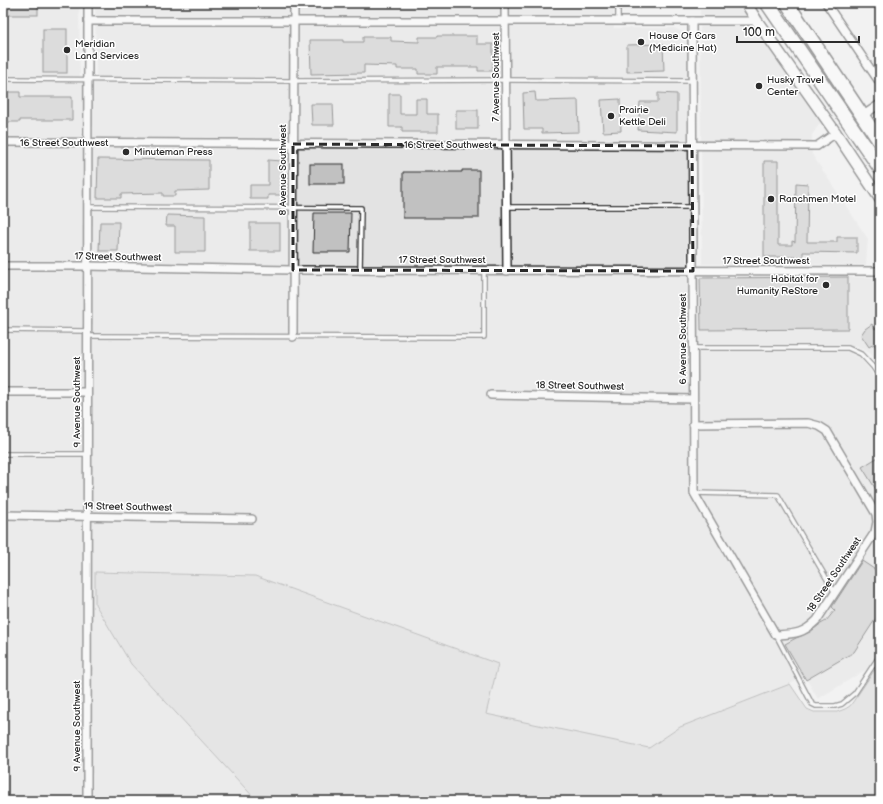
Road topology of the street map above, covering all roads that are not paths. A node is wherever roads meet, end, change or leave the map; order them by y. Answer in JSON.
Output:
{"nodes":[{"id":1,"x":88,"y":3,"type":"edge"},
{"id":2,"x":294,"y":3,"type":"edge"},
{"id":3,"x":505,"y":3,"type":"edge"},
{"id":4,"x":618,"y":3,"type":"edge"},
{"id":5,"x":746,"y":3,"type":"edge"},
{"id":6,"x":767,"y":3,"type":"edge"},
{"id":7,"x":787,"y":3,"type":"edge"},
{"id":8,"x":826,"y":3,"type":"edge"},
{"id":9,"x":88,"y":21,"type":"junction"},
{"id":10,"x":294,"y":21,"type":"junction"},
{"id":11,"x":505,"y":21,"type":"junction"},
{"id":12,"x":618,"y":21,"type":"junction"},
{"id":13,"x":692,"y":21,"type":"junction"},
{"id":14,"x":757,"y":21,"type":"junction"},
{"id":15,"x":3,"y":79,"type":"edge"},
{"id":16,"x":88,"y":80,"type":"junction"},
{"id":17,"x":506,"y":80,"type":"junction"},
{"id":18,"x":293,"y":81,"type":"junction"},
{"id":19,"x":692,"y":81,"type":"junction"},
{"id":20,"x":880,"y":83,"type":"edge"},
{"id":21,"x":880,"y":104,"type":"edge"},
{"id":22,"x":862,"y":116,"type":"junction"},
{"id":23,"x":850,"y":124,"type":"junction"},
{"id":24,"x":836,"y":134,"type":"junction"},
{"id":25,"x":3,"y":142,"type":"edge"},
{"id":26,"x":880,"y":142,"type":"edge"},
{"id":27,"x":88,"y":143,"type":"junction"},
{"id":28,"x":293,"y":144,"type":"junction"},
{"id":29,"x":506,"y":145,"type":"junction"},
{"id":30,"x":692,"y":146,"type":"junction"},
{"id":31,"x":880,"y":168,"type":"edge"},
{"id":32,"x":880,"y":199,"type":"edge"},
{"id":33,"x":88,"y":207,"type":"junction"},
{"id":34,"x":506,"y":207,"type":"junction"},
{"id":35,"x":692,"y":207,"type":"junction"},
{"id":36,"x":293,"y":208,"type":"junction"},
{"id":37,"x":3,"y":266,"type":"edge"},
{"id":38,"x":87,"y":266,"type":"junction"},
{"id":39,"x":293,"y":270,"type":"junction"},
{"id":40,"x":360,"y":270,"type":"junction"},
{"id":41,"x":484,"y":270,"type":"junction"},
{"id":42,"x":507,"y":271,"type":"junction"},
{"id":43,"x":693,"y":271,"type":"junction"},
{"id":44,"x":880,"y":271,"type":"edge"},
{"id":45,"x":3,"y":330,"type":"edge"},
{"id":46,"x":87,"y":333,"type":"junction"},
{"id":47,"x":293,"y":337,"type":"junction"},
{"id":48,"x":693,"y":348,"type":"junction"},
{"id":49,"x":880,"y":378,"type":"edge"},
{"id":50,"x":3,"y":392,"type":"edge"},
{"id":51,"x":87,"y":392,"type":"junction"},
{"id":52,"x":491,"y":394,"type":"dead end"},
{"id":53,"x":693,"y":399,"type":"junction"},
{"id":54,"x":693,"y":424,"type":"junction"},
{"id":55,"x":3,"y":454,"type":"edge"},
{"id":56,"x":87,"y":454,"type":"junction"},
{"id":57,"x":694,"y":494,"type":"junction"},
{"id":58,"x":3,"y":515,"type":"edge"},
{"id":59,"x":87,"y":516,"type":"junction"},
{"id":60,"x":252,"y":519,"type":"dead end"},
{"id":61,"x":835,"y":592,"type":"junction"},
{"id":62,"x":776,"y":635,"type":"junction"},
{"id":63,"x":880,"y":655,"type":"edge"},
{"id":64,"x":87,"y":801,"type":"edge"}],
"edges":[{"from":1,"to":9,"type":"street","name":"9 Avenue Southwest"},
{"from":2,"to":10,"type":"street","name":"8 Avenue Southwest"},
{"from":3,"to":11,"type":"street","name":"7 Avenue Southwest"},
{"from":4,"to":12,"type":"lane"},
{"from":5,"to":14,"type":"street"},
{"from":6,"to":23,"type":"highway"},
{"from":7,"to":22,"type":"highway"},
{"from":8,"to":20,"type":"street"},
{"from":9,"to":10,"type":"street"},
{"from":9,"to":16,"type":"street","name":"9 Avenue Southwest"},
{"from":10,"to":11,"type":"street"},
{"from":10,"to":18,"type":"street","name":"8 Avenue Southwest"},
{"from":11,"to":12,"type":"street"},
{"from":11,"to":17,"type":"street","name":"7 Avenue Southwest"},
{"from":12,"to":13,"type":"street"},
{"from":13,"to":14,"type":"street"},
{"from":13,"to":19,"type":"street","name":"6 Avenue Southwest"},
{"from":14,"to":24,"type":"street"},
{"from":15,"to":16,"type":"lane"},
{"from":16,"to":18,"type":"lane"},
{"from":16,"to":27,"type":"street","name":"9 Avenue Southwest"},
{"from":17,"to":18,"type":"lane"},
{"from":17,"to":19,"type":"lane"},
{"from":17,"to":29,"type":"street","name":"7 Avenue Southwest"},
{"from":18,"to":28,"type":"street","name":"8 Avenue Southwest"},
{"from":19,"to":30,"type":"street","name":"6 Avenue Southwest"},
{"from":21,"to":22,"type":"street","name":"16 Street Southwest"},
{"from":22,"to":23,"type":"street","name":"16 Street Southwest"},
{"from":22,"to":26,"type":"highway"},
{"from":23,"to":24,"type":"street","name":"16 Street Southwest"},
{"from":23,"to":31,"type":"highway"},
{"from":24,"to":30,"type":"street","name":"16 Street Southwest"},
{"from":24,"to":32,"type":"street"},
{"from":25,"to":27,"type":"street","name":"16 Street Southwest"},
{"from":27,"to":28,"type":"street","name":"16 Street Southwest"},
{"from":27,"to":33,"type":"street","name":"9 Avenue Southwest"},
{"from":28,"to":29,"type":"street","name":"16 Street Southwest"},
{"from":28,"to":36,"type":"street","name":"8 Avenue Southwest"},
{"from":29,"to":30,"type":"street","name":"16 Street Southwest"},
{"from":29,"to":34,"type":"street","name":"7 Avenue Southwest"},
{"from":30,"to":35,"type":"street","name":"6 Avenue Southwest"},
{"from":33,"to":36,"type":"lane"},
{"from":33,"to":38,"type":"street","name":"9 Avenue Southwest"},
{"from":34,"to":35,"type":"lane"},
{"from":34,"to":42,"type":"street","name":"7 Avenue Southwest"},
{"from":35,"to":43,"type":"street","name":"6 Avenue Southwest"},
{"from":36,"to":39,"type":"street","name":"8 Avenue Southwest"},
{"from":36,"to":40,"type":"lane"},
{"from":37,"to":38,"type":"street","name":"17 Street Southwest"},
{"from":38,"to":39,"type":"street","name":"17 Street Southwest"},
{"from":38,"to":46,"type":"street","name":"9 Avenue Southwest"},
{"from":39,"to":40,"type":"street","name":"17 Street Southwest"},
{"from":39,"to":47,"type":"street","name":"8 Avenue Southwest"},
{"from":40,"to":41,"type":"street","name":"17 Street Southwest"},
{"from":41,"to":42,"type":"street","name":"17 Street Southwest"},
{"from":41,"to":47,"type":"lane"},
{"from":42,"to":43,"type":"street","name":"17 Street Southwest"},
{"from":43,"to":44,"type":"street","name":"17 Street Southwest"},
{"from":43,"to":48,"type":"street","name":"6 Avenue Southwest"},
{"from":45,"to":46,"type":"lane"},
{"from":46,"to":47,"type":"lane"},
{"from":46,"to":51,"type":"street","name":"9 Avenue Southwest"},
{"from":48,"to":49,"type":"lane"},
{"from":48,"to":53,"type":"street","name":"6 Avenue Southwest"},
{"from":50,"to":51,"type":"street"},
{"from":51,"to":56,"type":"street","name":"9 Avenue Southwest"},
{"from":52,"to":53,"type":"street","name":"18 Street Southwest"},
{"from":53,"to":54,"type":"street","name":"6 Avenue Southwest"},
{"from":54,"to":57,"type":"street","name":"6 Avenue Southwest"},
{"from":54,"to":61,"type":"street","name":"18 Street Southwest"},
{"from":55,"to":56,"type":"lane"},
{"from":56,"to":59,"type":"street","name":"9 Avenue Southwest"},
{"from":57,"to":61,"type":"lane"},
{"from":57,"to":62,"type":"street","name":"6 Avenue Southwest"},
{"from":58,"to":59,"type":"street","name":"19 Street Southwest"},
{"from":59,"to":60,"type":"street","name":"19 Street Southwest"},
{"from":59,"to":64,"type":"street","name":"9 Avenue Southwest"},
{"from":61,"to":62,"type":"street","name":"18 Street Southwest"},
{"from":62,"to":63,"type":"lane"}]}
